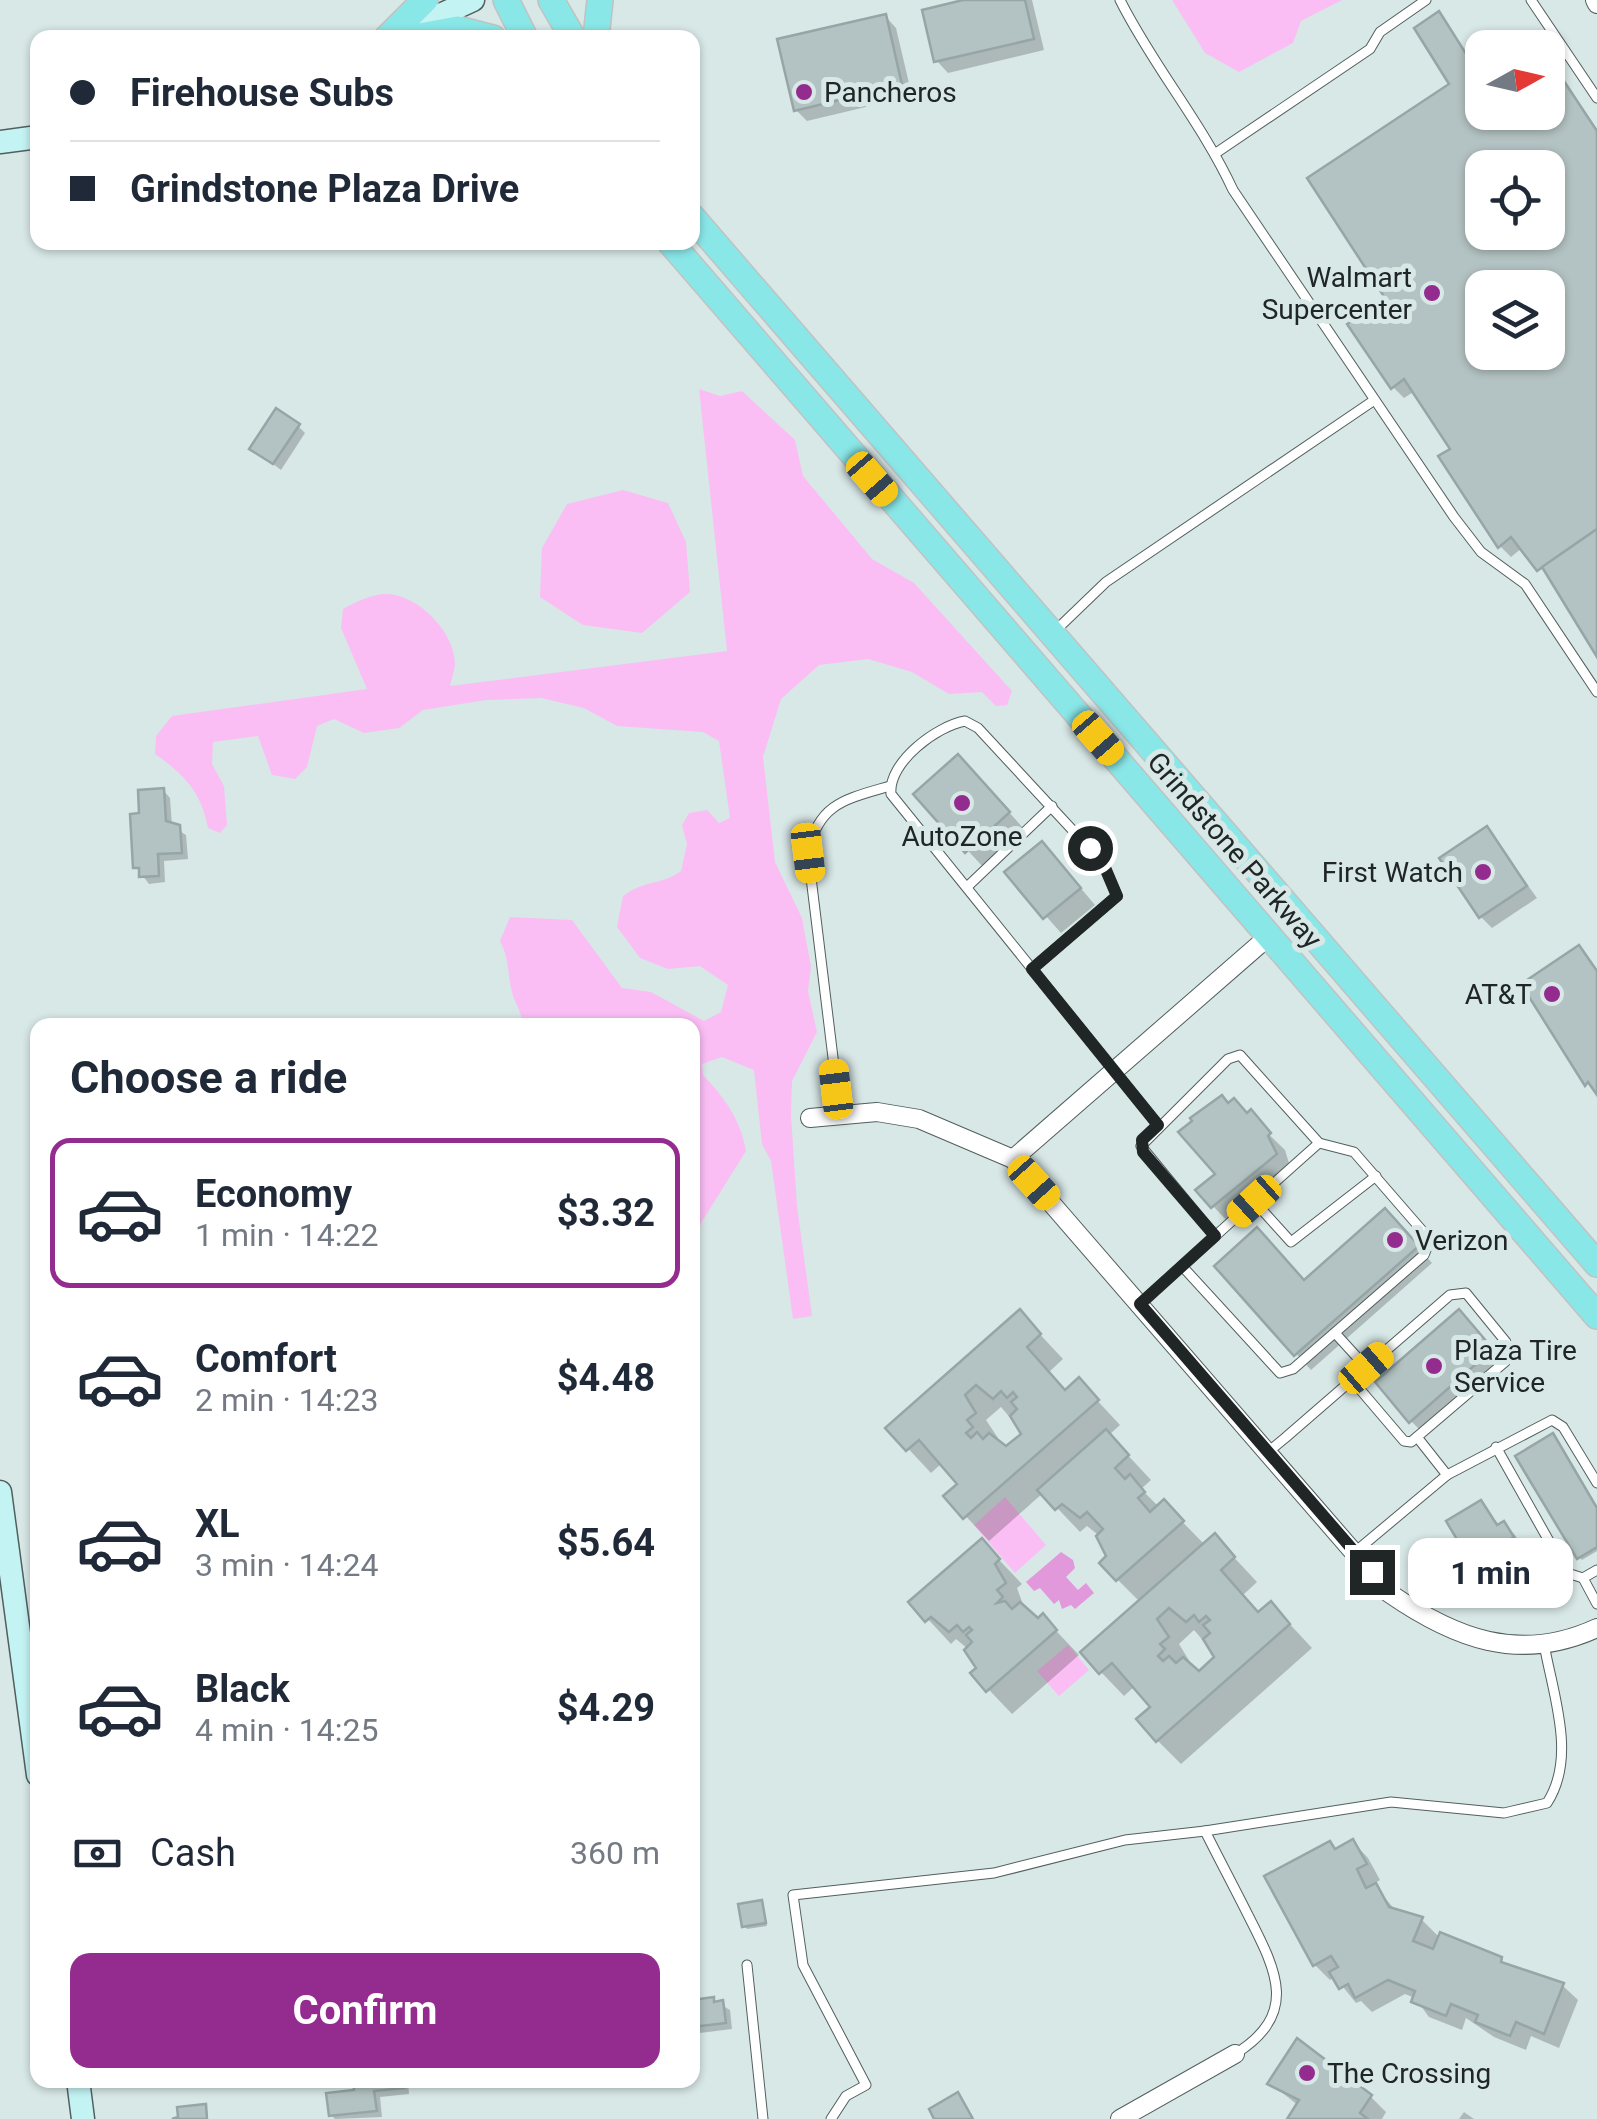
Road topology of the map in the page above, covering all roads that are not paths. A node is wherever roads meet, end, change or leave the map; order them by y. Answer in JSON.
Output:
{"nodes":[{"id":1,"x":425,"y":0,"type":"edge"},
{"id":2,"x":474,"y":0,"type":"edge"},
{"id":3,"x":506,"y":0,"type":"edge"},
{"id":4,"x":551,"y":0,"type":"edge"},
{"id":5,"x":600,"y":0,"type":"edge"},
{"id":6,"x":1120,"y":0,"type":"edge"},
{"id":7,"x":1426,"y":0,"type":"edge"},
{"id":8,"x":1532,"y":0,"type":"edge"},
{"id":9,"x":397,"y":30,"type":"edge"},
{"id":10,"x":407,"y":30,"type":"edge"},
{"id":11,"x":520,"y":30,"type":"edge"},
{"id":12,"x":569,"y":30,"type":"edge"},
{"id":13,"x":597,"y":30,"type":"edge"},
{"id":14,"x":1597,"y":98,"type":"edge"},
{"id":15,"x":30,"y":138,"type":"edge"},
{"id":16,"x":0,"y":142,"type":"edge"},
{"id":17,"x":1216,"y":153,"type":"junction"},
{"id":18,"x":700,"y":226,"type":"edge"},
{"id":19,"x":677,"y":250,"type":"edge"},
{"id":20,"x":1373,"y":401,"type":"junction"},
{"id":21,"x":1051,"y":634,"type":"junction"},
{"id":22,"x":1597,"y":692,"type":"edge"},
{"id":23,"x":890,"y":786,"type":"junction"},
{"id":24,"x":1052,"y":806,"type":"junction"},
{"id":25,"x":966,"y":887,"type":"junction"},
{"id":26,"x":1269,"y":936,"type":"junction"},
{"id":27,"x":1032,"y":969,"type":"junction"},
{"id":28,"x":1114,"y":1071,"type":"junction"},
{"id":29,"x":840,"y":1115,"type":"junction"},
{"id":30,"x":810,"y":1118,"type":"dead end"},
{"id":31,"x":1158,"y":1125,"type":"junction"},
{"id":32,"x":1319,"y":1142,"type":"junction"},
{"id":33,"x":1013,"y":1159,"type":"junction"},
{"id":34,"x":1376,"y":1176,"type":"junction"},
{"id":35,"x":1254,"y":1201,"type":"junction"},
{"id":36,"x":1215,"y":1236,"type":"junction"},
{"id":37,"x":1597,"y":1264,"type":"edge"},
{"id":38,"x":1182,"y":1266,"type":"junction"},
{"id":39,"x":1140,"y":1304,"type":"junction"},
{"id":40,"x":1597,"y":1316,"type":"edge"},
{"id":41,"x":1335,"y":1332,"type":"junction"},
{"id":42,"x":1366,"y":1368,"type":"junction"},
{"id":43,"x":1352,"y":1380,"type":"junction"},
{"id":44,"x":1418,"y":1437,"type":"junction"},
{"id":45,"x":1496,"y":1447,"type":"junction"},
{"id":46,"x":1268,"y":1452,"type":"junction"},
{"id":47,"x":1447,"y":1474,"type":"junction"},
{"id":48,"x":1597,"y":1483,"type":"edge"},
{"id":49,"x":0,"y":1492,"type":"edge"},
{"id":50,"x":1354,"y":1552,"type":"junction"},
{"id":51,"x":1597,"y":1570,"type":"edge"},
{"id":52,"x":1584,"y":1578,"type":"junction"},
{"id":53,"x":1597,"y":1604,"type":"edge"},
{"id":54,"x":1597,"y":1628,"type":"edge"},
{"id":55,"x":1544,"y":1644,"type":"junction"},
{"id":56,"x":30,"y":1715,"type":"edge"},
{"id":57,"x":1205,"y":1832,"type":"junction"},
{"id":58,"x":747,"y":1964,"type":"dead end"},
{"id":59,"x":1235,"y":2054,"type":"joint"},
{"id":60,"x":79,"y":2088,"type":"edge"},
{"id":61,"x":83,"y":2119,"type":"edge"},
{"id":62,"x":763,"y":2119,"type":"edge"},
{"id":63,"x":831,"y":2119,"type":"edge"},
{"id":64,"x":1121,"y":2119,"type":"edge"}],
"edges":[{"from":1,"to":9,"type":"main road"},
{"from":2,"to":10,"type":"street"},
{"from":3,"to":11,"type":"main road"},
{"from":4,"to":12,"type":"main road"},
{"from":5,"to":13,"type":"main road"},
{"from":6,"to":17,"type":"lane"},
{"from":7,"to":17,"type":"lane"},
{"from":8,"to":14,"type":"lane"},
{"from":15,"to":16,"type":"street"},
{"from":17,"to":20,"type":"lane"},
{"from":18,"to":21,"type":"main road","name":"Grindstone Parkway"},
{"from":19,"to":26,"type":"main road","name":"Grindstone Parkway"},
{"from":20,"to":21,"type":"lane"},
{"from":20,"to":22,"type":"lane"},
{"from":21,"to":37,"type":"main road","name":"Grindstone Parkway"},
{"from":23,"to":24,"type":"lane"},
{"from":23,"to":25,"type":"lane"},
{"from":23,"to":29,"type":"lane"},
{"from":24,"to":25,"type":"lane"},
{"from":24,"to":27,"type":"lane"},
{"from":25,"to":27,"type":"lane"},
{"from":26,"to":28,"type":"street"},
{"from":26,"to":40,"type":"main road","name":"Grindstone Parkway"},
{"from":27,"to":28,"type":"lane"},
{"from":28,"to":31,"type":"lane"},
{"from":28,"to":33,"type":"street"},
{"from":29,"to":30,"type":"street"},
{"from":29,"to":33,"type":"street"},
{"from":31,"to":32,"type":"lane"},
{"from":31,"to":36,"type":"lane"},
{"from":32,"to":34,"type":"lane"},
{"from":32,"to":35,"type":"lane"},
{"from":33,"to":39,"type":"street"},
{"from":34,"to":35,"type":"lane"},
{"from":34,"to":41,"type":"lane"},
{"from":35,"to":36,"type":"lane"},
{"from":36,"to":38,"type":"lane"},
{"from":38,"to":39,"type":"lane"},
{"from":38,"to":41,"type":"lane"},
{"from":39,"to":46,"type":"street"},
{"from":41,"to":42,"type":"lane"},
{"from":42,"to":43,"type":"lane"},
{"from":42,"to":44,"type":"lane"},
{"from":43,"to":44,"type":"lane"},
{"from":43,"to":46,"type":"lane"},
{"from":44,"to":47,"type":"lane"},
{"from":45,"to":47,"type":"lane"},
{"from":45,"to":48,"type":"lane"},
{"from":45,"to":52,"type":"lane"},
{"from":46,"to":50,"type":"street"},
{"from":47,"to":50,"type":"lane"},
{"from":49,"to":56,"type":"street"},
{"from":50,"to":55,"type":"street"},
{"from":51,"to":52,"type":"lane"},
{"from":52,"to":53,"type":"lane"},
{"from":54,"to":55,"type":"street"},
{"from":55,"to":57,"type":"lane"},
{"from":57,"to":59,"type":"lane"},
{"from":57,"to":63,"type":"lane"},
{"from":58,"to":62,"type":"lane"},
{"from":59,"to":64,"type":"street"},
{"from":60,"to":61,"type":"street"}]}
